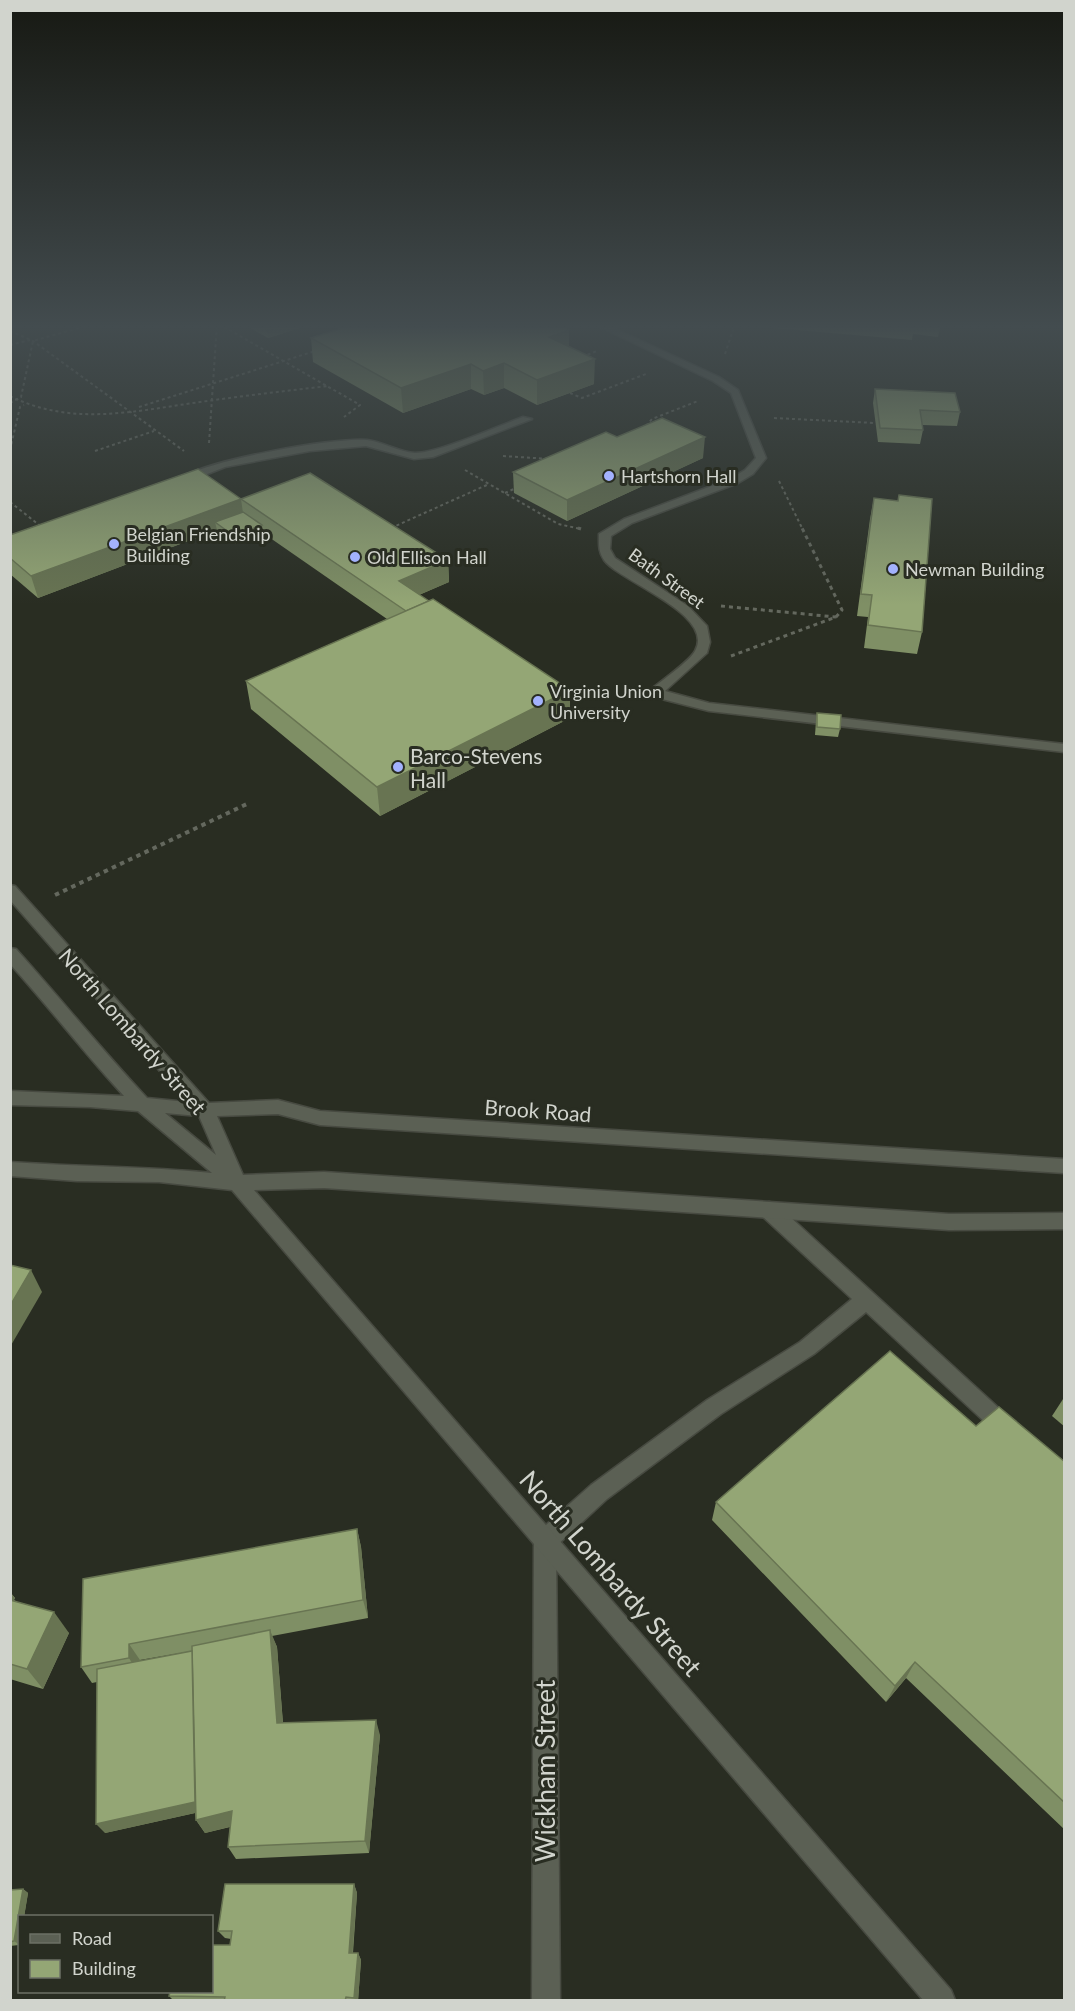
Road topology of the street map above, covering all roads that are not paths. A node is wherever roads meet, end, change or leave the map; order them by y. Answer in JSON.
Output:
{"nodes":[{"id":1,"x":745,"y":418,"type":"edge"},
{"id":2,"x":527,"y":419,"type":"dead end"},
{"id":3,"x":167,"y":487,"type":"edge"},
{"id":4,"x":1065,"y":748,"type":"edge"},
{"id":5,"x":10,"y":890,"type":"edge"},
{"id":6,"x":10,"y":953,"type":"edge"},
{"id":7,"x":10,"y":1098,"type":"edge"},
{"id":8,"x":144,"y":1106,"type":"junction"},
{"id":9,"x":205,"y":1110,"type":"junction"},
{"id":10,"x":1065,"y":1166,"type":"edge"},
{"id":11,"x":10,"y":1169,"type":"edge"},
{"id":12,"x":237,"y":1183,"type":"junction"},
{"id":13,"x":769,"y":1210,"type":"junction"},
{"id":14,"x":1065,"y":1221,"type":"edge"},
{"id":15,"x":866,"y":1300,"type":"junction"},
{"id":16,"x":1021,"y":1443,"type":"edge"},
{"id":17,"x":545,"y":1541,"type":"junction"},
{"id":18,"x":546,"y":2001,"type":"edge"},
{"id":19,"x":941,"y":2001,"type":"edge"}],
"edges":[{"from":1,"to":4,"type":"main road","name":"Bath Street"},
{"from":2,"to":3,"type":"main road"},
{"from":5,"to":9,"type":"main road","name":"North Lombardy Street"},
{"from":6,"to":8,"type":"main road","name":"North Lombardy Street"},
{"from":7,"to":8,"type":"main road","name":"Brook Road"},
{"from":8,"to":9,"type":"main road","name":"Brook Road"},
{"from":8,"to":12,"type":"main road","name":"North Lombardy Street"},
{"from":9,"to":10,"type":"main road","name":"Brook Road"},
{"from":9,"to":12,"type":"main road","name":"North Lombardy Street"},
{"from":11,"to":12,"type":"main road"},
{"from":12,"to":13,"type":"main road"},
{"from":12,"to":17,"type":"main road","name":"North Lombardy Street"},
{"from":13,"to":14,"type":"main road"},
{"from":13,"to":15,"type":"main road"},
{"from":15,"to":16,"type":"main road"},
{"from":15,"to":17,"type":"main road"},
{"from":17,"to":18,"type":"main road","name":"Wickham Street"},
{"from":17,"to":19,"type":"main road","name":"North Lombardy Street"}]}
